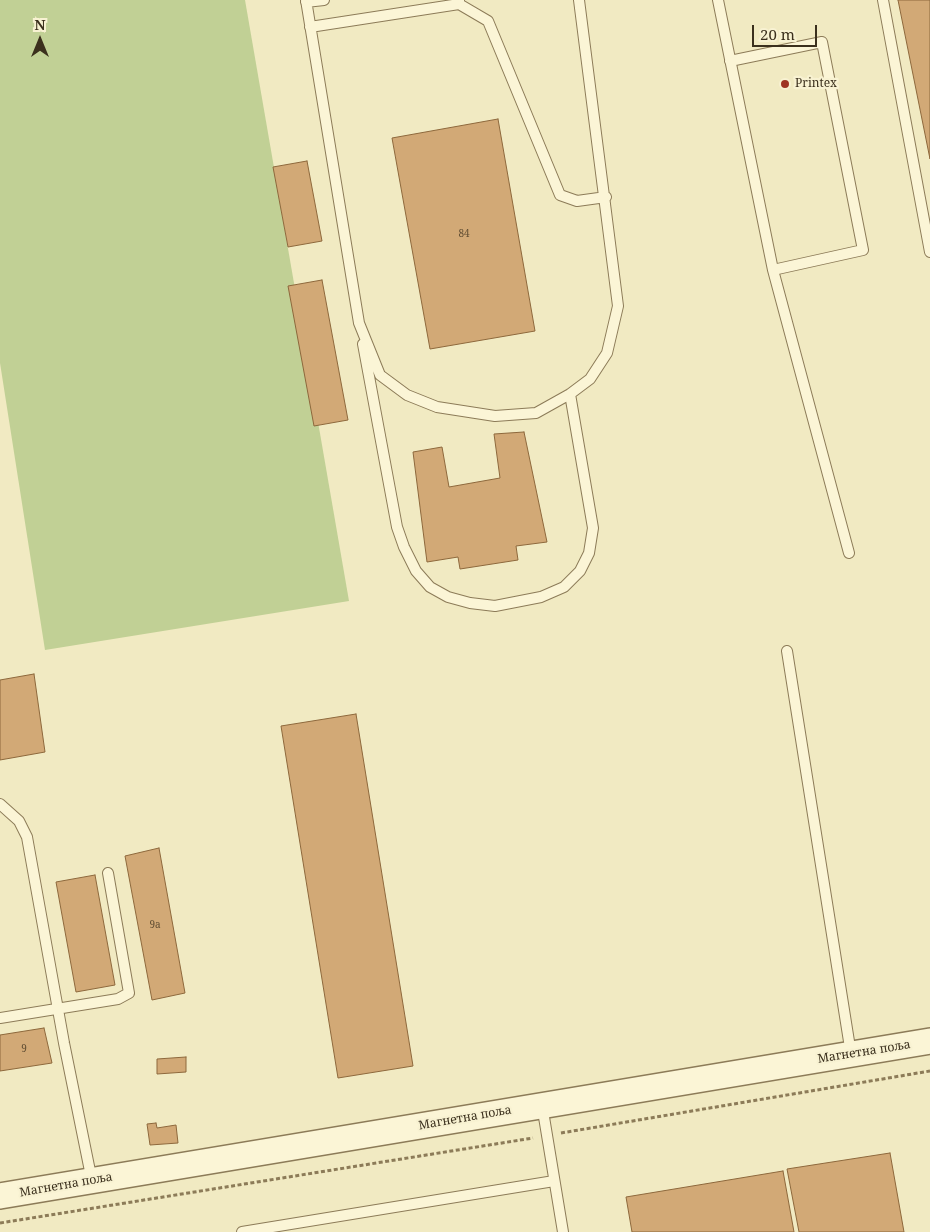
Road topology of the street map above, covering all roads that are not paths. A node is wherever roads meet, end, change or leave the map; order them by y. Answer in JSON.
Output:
{"nodes":[{"id":1,"x":324,"y":0,"type":"edge"},
{"id":2,"x":579,"y":0,"type":"edge"},
{"id":3,"x":718,"y":0,"type":"edge"},
{"id":4,"x":883,"y":0,"type":"edge"},
{"id":5,"x":306,"y":1,"type":"edge"},
{"id":6,"x":459,"y":2,"type":"edge"},
{"id":7,"x":310,"y":27,"type":"junction"},
{"id":8,"x":730,"y":62,"type":"junction"},
{"id":9,"x":606,"y":197,"type":"junction"},
{"id":10,"x":930,"y":252,"type":"edge"},
{"id":11,"x":773,"y":270,"type":"junction"},
{"id":12,"x":359,"y":323,"type":"junction"},
{"id":13,"x":570,"y":394,"type":"junction"},
{"id":14,"x":849,"y":553,"type":"dead end"},
{"id":15,"x":787,"y":651,"type":"dead end"},
{"id":16,"x":0,"y":804,"type":"edge"},
{"id":17,"x":108,"y":874,"type":"dead end"},
{"id":18,"x":58,"y":1007,"type":"junction"},
{"id":19,"x":0,"y":1018,"type":"edge"},
{"id":20,"x":930,"y":1041,"type":"edge"},
{"id":21,"x":851,"y":1054,"type":"junction"},
{"id":22,"x":542,"y":1106,"type":"junction"},
{"id":23,"x":92,"y":1181,"type":"junction"},
{"id":24,"x":554,"y":1181,"type":"junction"},
{"id":25,"x":0,"y":1196,"type":"edge"},
{"id":26,"x":242,"y":1232,"type":"edge"},
{"id":27,"x":563,"y":1232,"type":"edge"}],
"edges":[{"from":1,"to":5,"type":"lane"},
{"from":2,"to":9,"type":"lane"},
{"from":3,"to":8,"type":"lane"},
{"from":4,"to":10,"type":"lane"},
{"from":5,"to":7,"type":"lane"},
{"from":6,"to":7,"type":"lane"},
{"from":6,"to":9,"type":"lane"},
{"from":7,"to":12,"type":"lane"},
{"from":8,"to":11,"type":"lane"},
{"from":8,"to":11,"type":"lane"},
{"from":9,"to":13,"type":"lane"},
{"from":11,"to":14,"type":"lane"},
{"from":12,"to":13,"type":"lane"},
{"from":12,"to":13,"type":"lane"},
{"from":15,"to":21,"type":"lane"},
{"from":16,"to":18,"type":"lane"},
{"from":17,"to":18,"type":"lane"},
{"from":18,"to":19,"type":"lane"},
{"from":18,"to":23,"type":"lane"},
{"from":20,"to":21,"type":"street","name":"Магнетна поља"},
{"from":21,"to":22,"type":"street","name":"Магнетна поља"},
{"from":22,"to":23,"type":"street","name":"Магнетна поља"},
{"from":22,"to":24,"type":"lane"},
{"from":23,"to":25,"type":"street","name":"Магнетна поља"},
{"from":24,"to":26,"type":"lane"},
{"from":24,"to":27,"type":"lane"}]}
